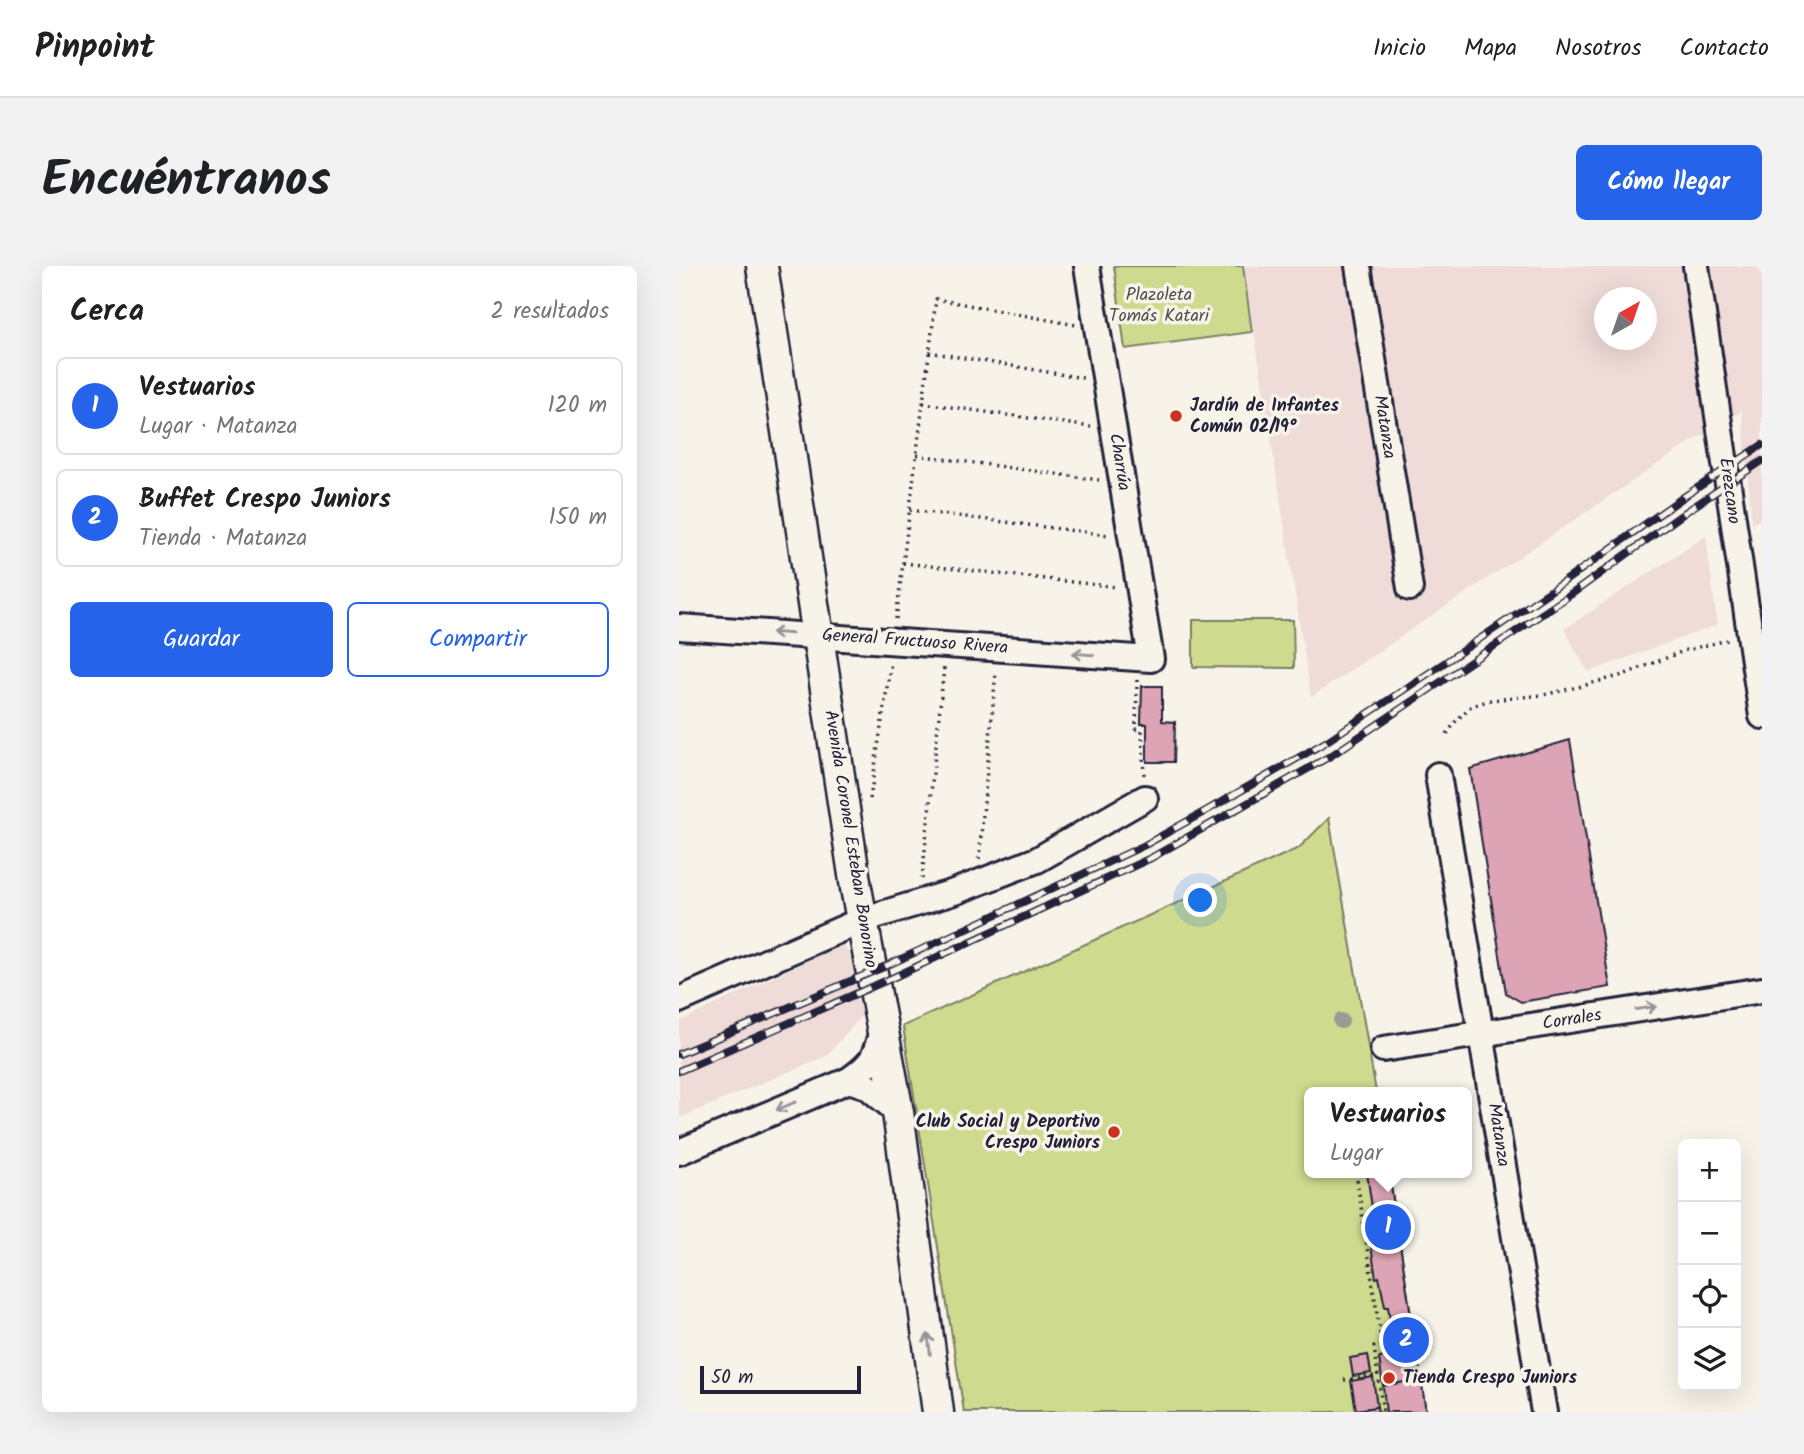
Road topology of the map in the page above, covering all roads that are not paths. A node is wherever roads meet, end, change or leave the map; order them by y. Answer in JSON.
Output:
{"nodes":[{"id":1,"x":761,"y":266,"type":"edge"},
{"id":2,"x":1087,"y":266,"type":"edge"},
{"id":3,"x":1358,"y":266,"type":"edge"},
{"id":4,"x":1696,"y":266,"type":"edge"},
{"id":5,"x":1752,"y":580,"type":"edge"},
{"id":6,"x":1410,"y":588,"type":"dead end"},
{"id":7,"x":679,"y":627,"type":"edge"},
{"id":8,"x":818,"y":635,"type":"junction"},
{"id":9,"x":1144,"y":658,"type":"joint"},
{"id":10,"x":1762,"y":716,"type":"edge"},
{"id":11,"x":1438,"y":775,"type":"dead end"},
{"id":12,"x":1145,"y":798,"type":"road end"},
{"id":13,"x":862,"y":920,"type":"junction"},
{"id":14,"x":1762,"y":990,"type":"edge"},
{"id":15,"x":679,"y":1000,"type":"edge"},
{"id":16,"x":882,"y":1030,"type":"junction"},
{"id":17,"x":1482,"y":1034,"type":"junction"},
{"id":18,"x":1383,"y":1049,"type":"dead end"},
{"id":19,"x":849,"y":1080,"type":"junction"},
{"id":20,"x":898,"y":1112,"type":"junction"},
{"id":21,"x":679,"y":1152,"type":"edge"},
{"id":22,"x":938,"y":1412,"type":"edge"},
{"id":23,"x":1543,"y":1412,"type":"edge"}],
"edges":[{"from":1,"to":8,"type":"street","name":"Avenida Coronel Esteban Bonorino"},
{"from":2,"to":9,"type":"street","name":"Charrúa"},
{"from":3,"to":6,"type":"street","name":"Matanza"},
{"from":4,"to":5,"type":"street","name":"Erezcano"},
{"from":5,"to":10,"type":"street","name":"Erezcano"},
{"from":8,"to":7,"type":"street","name":"General Fructuoso Rivera","one_way":true},
{"from":9,"to":8,"type":"street","name":"General Fructuoso Rivera","one_way":true},
{"from":8,"to":13,"type":"street","name":"Avenida Coronel Esteban Bonorino"},
{"from":11,"to":17,"type":"street","name":"Matanza"},
{"from":12,"to":13,"type":"street"},
{"from":13,"to":15,"type":"street"},
{"from":13,"to":16,"type":"street","name":"Avenida Coronel Esteban Bonorino"},
{"from":17,"to":14,"type":"street","name":"Corrales","one_way":true},
{"from":16,"to":19,"type":"street"},
{"from":16,"to":20,"type":"street","name":"Avenida Coronel Esteban Bonorino"},
{"from":17,"to":18,"type":"street","name":"Corrales"},
{"from":17,"to":23,"type":"street","name":"Matanza"},
{"from":19,"to":20,"type":"street"},
{"from":19,"to":21,"type":"street","one_way":true},
{"from":22,"to":20,"type":"street","name":"Avenida Coronel Esteban Bonorino","one_way":true}]}
